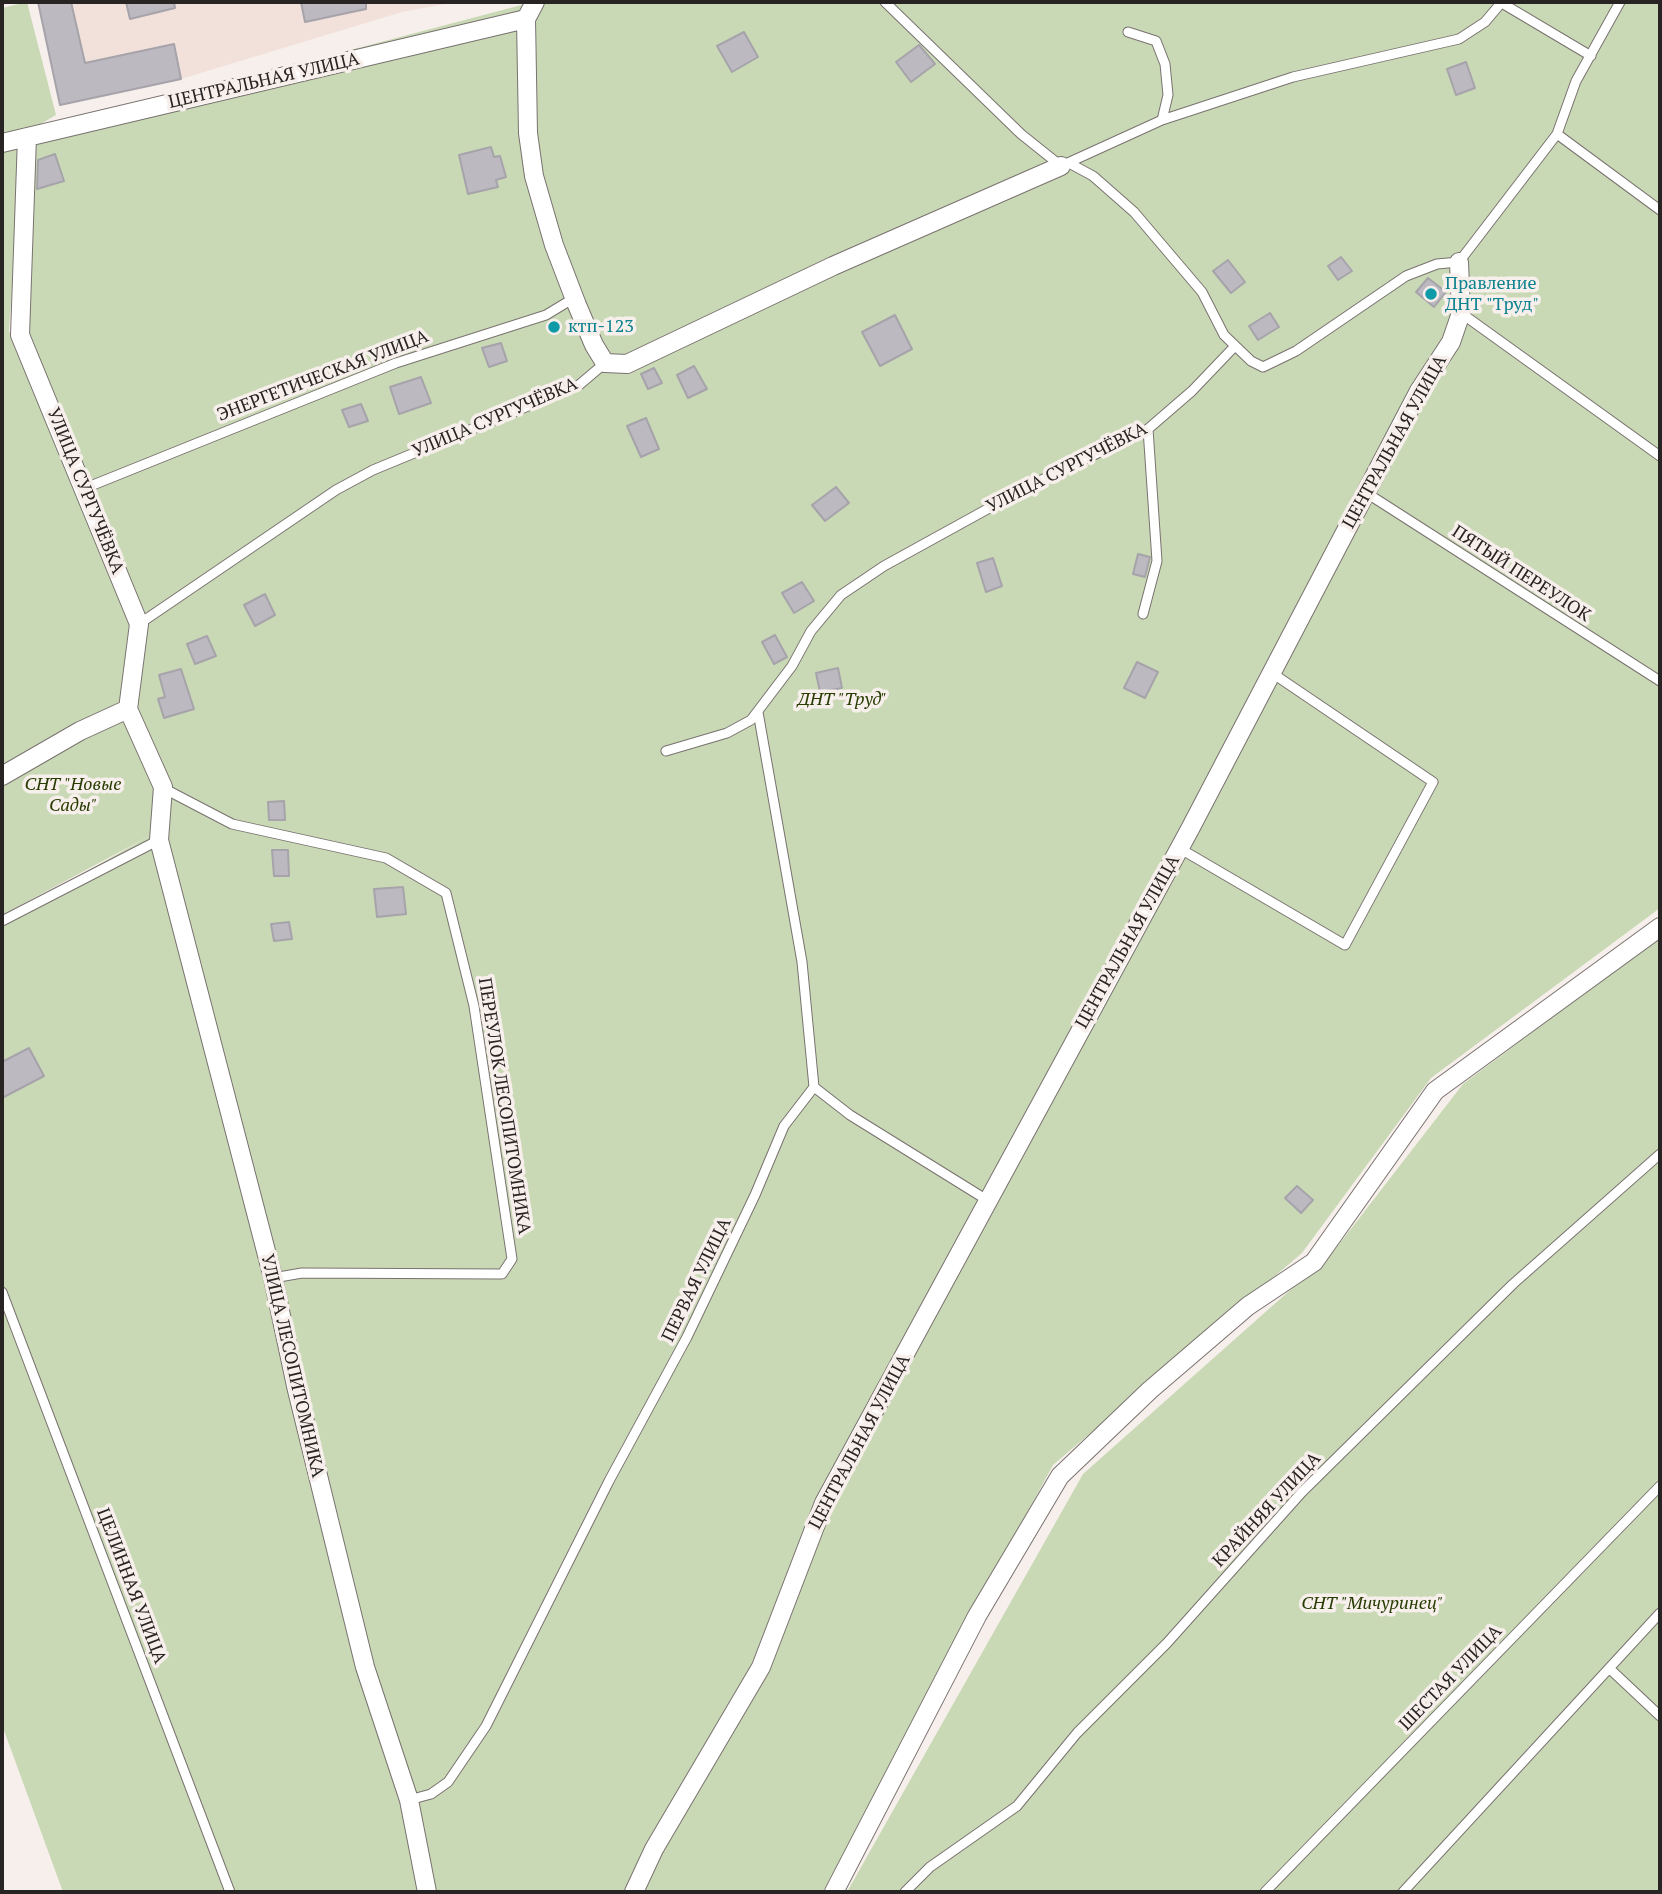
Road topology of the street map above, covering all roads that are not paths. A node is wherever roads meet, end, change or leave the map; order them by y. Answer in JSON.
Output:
{"nodes":[{"id":1,"x":535,"y":2,"type":"edge"},
{"id":2,"x":885,"y":2,"type":"edge"},
{"id":3,"x":1500,"y":2,"type":"edge"},
{"id":4,"x":1620,"y":2,"type":"edge"},
{"id":5,"x":526,"y":19,"type":"junction"},
{"id":6,"x":1128,"y":32,"type":"dead end"},
{"id":7,"x":1591,"y":56,"type":"junction"},
{"id":8,"x":1162,"y":120,"type":"junction"},
{"id":9,"x":1557,"y":134,"type":"junction"},
{"id":10,"x":27,"y":137,"type":"junction"},
{"id":11,"x":2,"y":143,"type":"edge"},
{"id":12,"x":1065,"y":165,"type":"junction"},
{"id":13,"x":1660,"y":210,"type":"edge"},
{"id":14,"x":1458,"y":262,"type":"junction"},
{"id":15,"x":574,"y":298,"type":"junction"},
{"id":16,"x":1461,"y":313,"type":"junction"},
{"id":17,"x":1235,"y":346,"type":"junction"},
{"id":18,"x":606,"y":363,"type":"junction"},
{"id":19,"x":1148,"y":429,"type":"junction"},
{"id":20,"x":1660,"y":456,"type":"edge"},
{"id":21,"x":83,"y":489,"type":"junction"},
{"id":22,"x":1365,"y":492,"type":"junction"},
{"id":23,"x":1143,"y":614,"type":"dead end"},
{"id":24,"x":139,"y":624,"type":"junction"},
{"id":25,"x":1272,"y":673,"type":"junction"},
{"id":26,"x":1660,"y":681,"type":"edge"},
{"id":27,"x":128,"y":709,"type":"junction"},
{"id":28,"x":758,"y":712,"type":"junction"},
{"id":29,"x":666,"y":751,"type":"dead end"},
{"id":30,"x":2,"y":776,"type":"edge"},
{"id":31,"x":163,"y":788,"type":"junction"},
{"id":32,"x":159,"y":840,"type":"junction"},
{"id":33,"x":1179,"y":848,"type":"junction"},
{"id":34,"x":2,"y":921,"type":"edge"},
{"id":35,"x":1660,"y":927,"type":"edge"},
{"id":36,"x":814,"y":1087,"type":"junction"},
{"id":37,"x":1660,"y":1154,"type":"edge"},
{"id":38,"x":987,"y":1200,"type":"junction"},
{"id":39,"x":273,"y":1278,"type":"junction"},
{"id":40,"x":2,"y":1292,"type":"edge"},
{"id":41,"x":1660,"y":1486,"type":"edge"},
{"id":42,"x":1660,"y":1613,"type":"edge"},
{"id":43,"x":1610,"y":1669,"type":"junction"},
{"id":44,"x":1660,"y":1716,"type":"edge"},
{"id":45,"x":409,"y":1800,"type":"junction"},
{"id":46,"x":230,"y":1892,"type":"edge"},
{"id":47,"x":427,"y":1892,"type":"edge"},
{"id":48,"x":634,"y":1892,"type":"edge"},
{"id":49,"x":834,"y":1892,"type":"edge"},
{"id":50,"x":905,"y":1892,"type":"edge"},
{"id":51,"x":1265,"y":1892,"type":"edge"},
{"id":52,"x":1403,"y":1892,"type":"edge"}],
"edges":[{"from":1,"to":5,"type":"street"},
{"from":2,"to":12,"type":"lane"},
{"from":3,"to":7,"type":"lane"},
{"from":3,"to":8,"type":"lane"},
{"from":4,"to":7,"type":"lane"},
{"from":5,"to":10,"type":"street","name":"ЦЕНТРАЛЬНАЯ УЛИЦА"},
{"from":5,"to":15,"type":"street"},
{"from":6,"to":8,"type":"lane"},
{"from":7,"to":9,"type":"lane"},
{"from":8,"to":12,"type":"lane"},
{"from":9,"to":13,"type":"lane"},
{"from":9,"to":14,"type":"lane"},
{"from":10,"to":11,"type":"street","name":"ЦЕНТРАЛЬНАЯ УЛИЦА"},
{"from":10,"to":21,"type":"street","name":"УЛИЦА СУРГУЧЁВКА"},
{"from":12,"to":17,"type":"lane"},
{"from":12,"to":18,"type":"street"},
{"from":14,"to":16,"type":"street","name":"ЦЕНТРАЛЬНАЯ УЛИЦА"},
{"from":14,"to":17,"type":"lane"},
{"from":15,"to":18,"type":"street"},
{"from":15,"to":21,"type":"lane","name":"ЭНЕРГЕТИЧЕСКАЯ УЛИЦА"},
{"from":16,"to":20,"type":"lane"},
{"from":16,"to":22,"type":"street","name":"ЦЕНТРАЛЬНАЯ УЛИЦА"},
{"from":17,"to":19,"type":"lane","name":"УЛИЦА СУРГУЧЁВКА"},
{"from":18,"to":24,"type":"lane","name":"УЛИЦА СУРГУЧЁВКА"},
{"from":19,"to":23,"type":"lane"},
{"from":19,"to":28,"type":"lane","name":"УЛИЦА СУРГУЧЁВКА"},
{"from":21,"to":24,"type":"street","name":"УЛИЦА СУРГУЧЁВКА"},
{"from":22,"to":25,"type":"street","name":"ЦЕНТРАЛЬНАЯ УЛИЦА"},
{"from":22,"to":26,"type":"lane","name":"ПЯТЫЙ ПЕРЕУЛОК"},
{"from":24,"to":27,"type":"street","name":"УЛИЦА СУРГУЧЁВКА"},
{"from":25,"to":33,"type":"street","name":"ЦЕНТРАЛЬНАЯ УЛИЦА"},
{"from":25,"to":33,"type":"lane"},
{"from":27,"to":30,"type":"street"},
{"from":27,"to":31,"type":"street"},
{"from":28,"to":29,"type":"lane","name":"УЛИЦА СУРГУЧЁВКА"},
{"from":28,"to":36,"type":"lane"},
{"from":31,"to":32,"type":"street"},
{"from":31,"to":39,"type":"lane","name":"ПЕРЕУЛОК ЛЕСОПИТОМНИКА"},
{"from":32,"to":34,"type":"lane"},
{"from":32,"to":39,"type":"street","name":"УЛИЦА ЛЕСОПИТОМНИКА"},
{"from":33,"to":38,"type":"street","name":"ЦЕНТРАЛЬНАЯ УЛИЦА"},
{"from":35,"to":49,"type":"street"},
{"from":36,"to":38,"type":"lane"},
{"from":36,"to":45,"type":"lane","name":"ПЕРВАЯ УЛИЦА"},
{"from":37,"to":50,"type":"lane","name":"КРАЙНЯЯ УЛИЦА"},
{"from":38,"to":48,"type":"street","name":"ЦЕНТРАЛЬНАЯ УЛИЦА"},
{"from":39,"to":45,"type":"street","name":"УЛИЦА ЛЕСОПИТОМНИКА"},
{"from":40,"to":46,"type":"lane","name":"ЦЕЛИННАЯ УЛИЦА"},
{"from":41,"to":51,"type":"lane","name":"ШЕСТАЯ УЛИЦА"},
{"from":42,"to":43,"type":"lane"},
{"from":43,"to":44,"type":"lane"},
{"from":43,"to":52,"type":"lane"},
{"from":45,"to":47,"type":"street","name":"УЛИЦА ЛЕСОПИТОМНИКА"}]}
